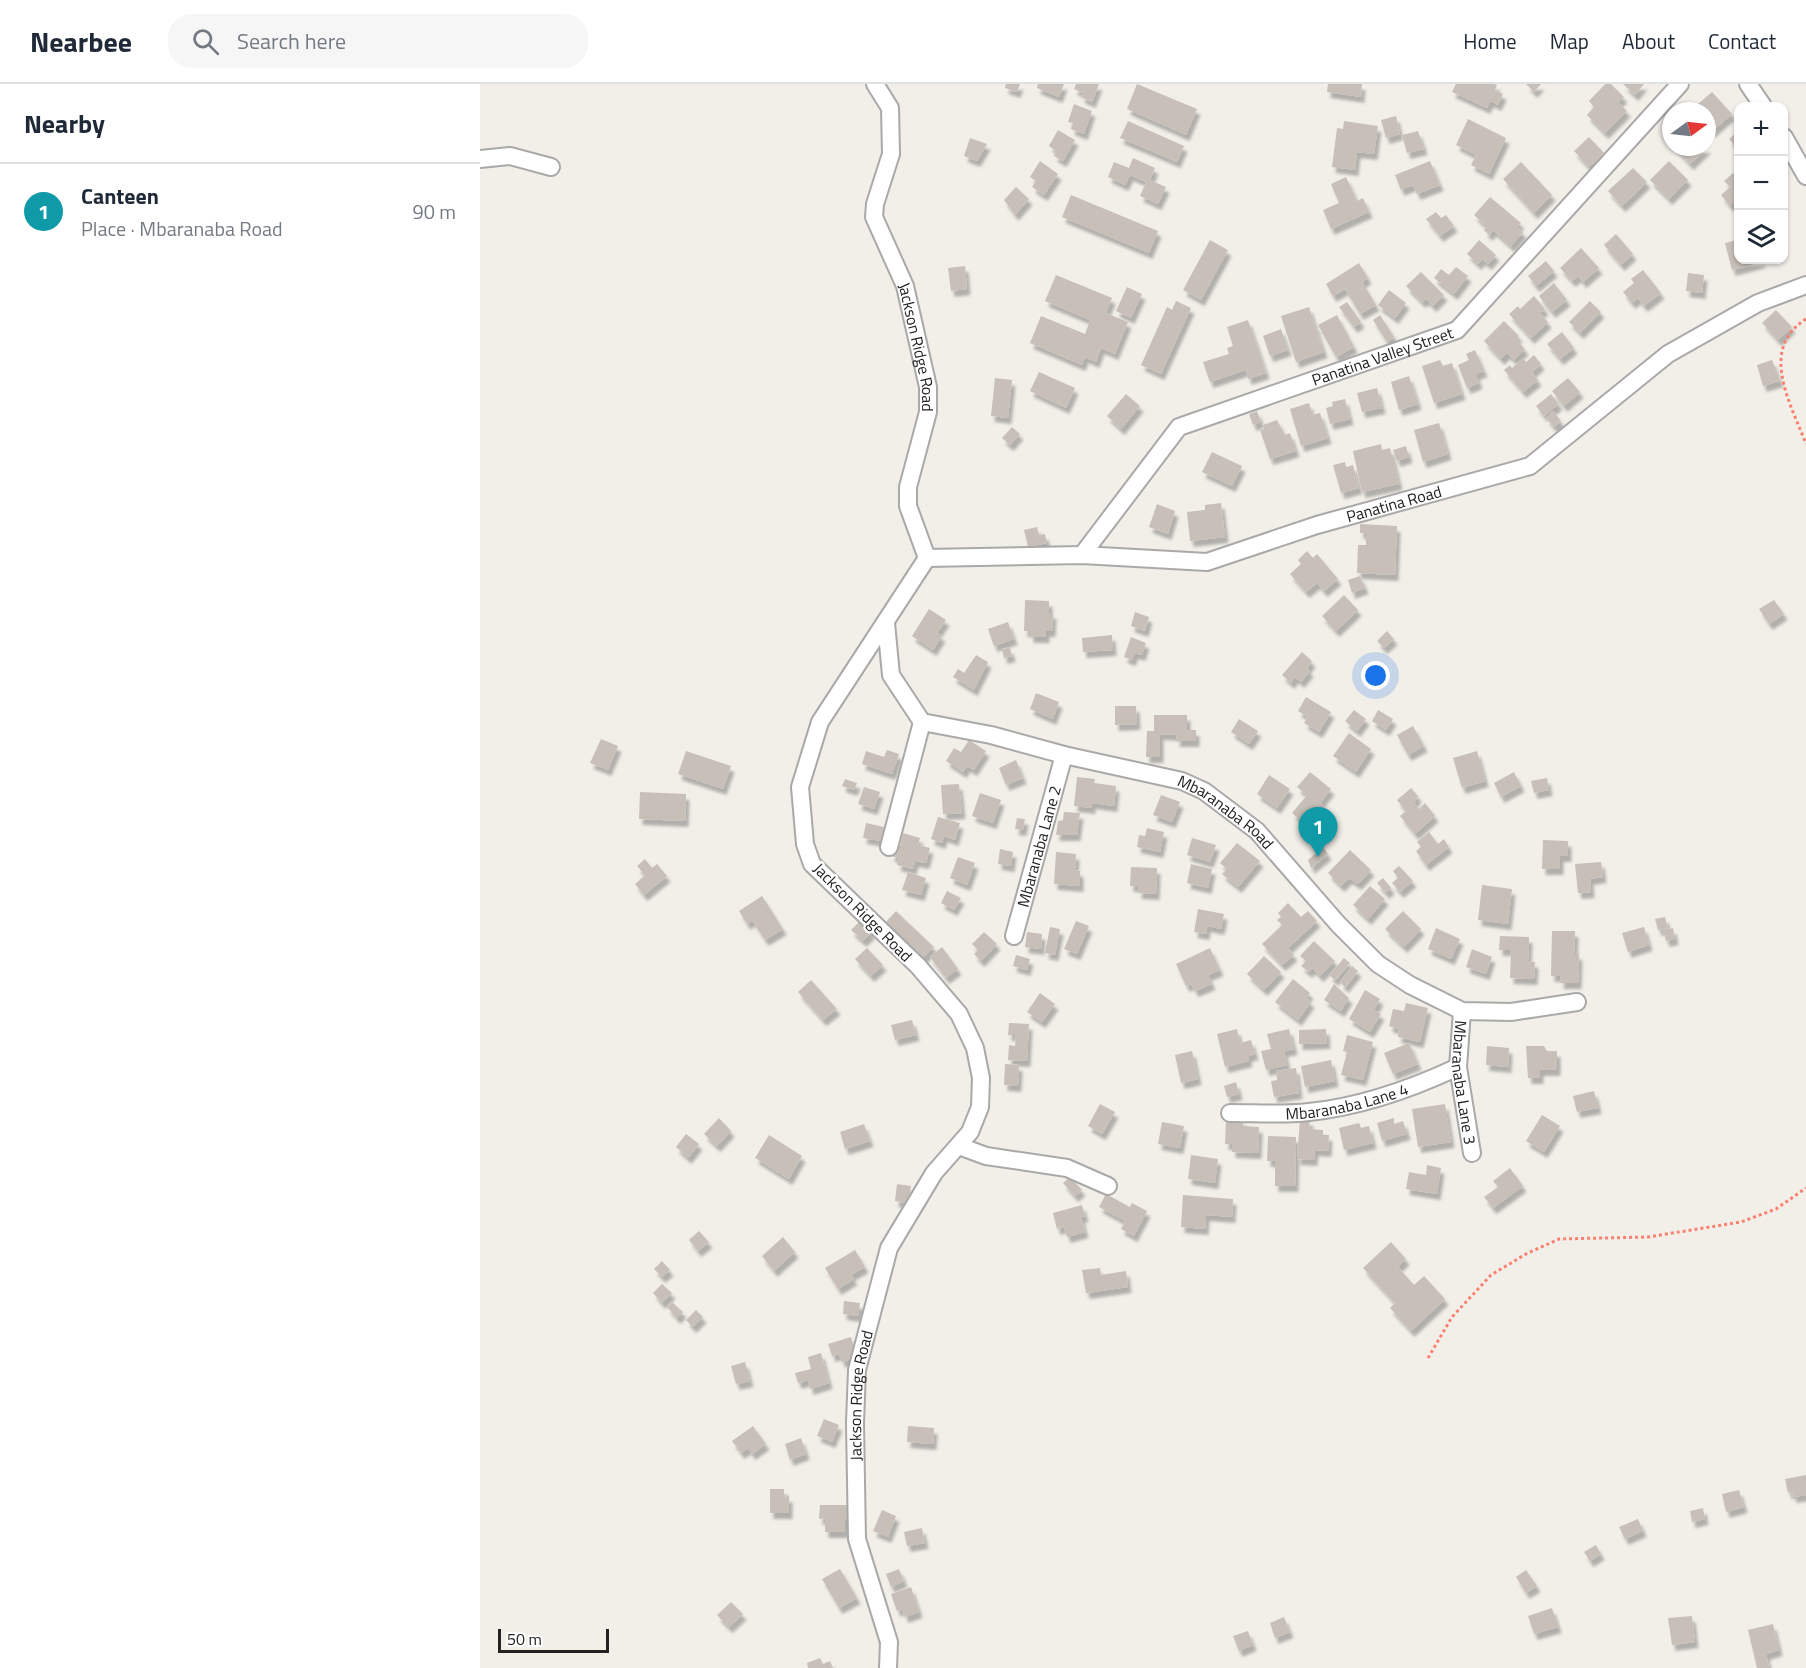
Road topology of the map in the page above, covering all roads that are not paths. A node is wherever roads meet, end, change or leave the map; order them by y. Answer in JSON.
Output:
{"nodes":[{"id":1,"x":875,"y":84,"type":"edge"},
{"id":2,"x":1680,"y":84,"type":"edge"},
{"id":3,"x":1748,"y":84,"type":"edge"},
{"id":4,"x":1760,"y":102,"type":"edge"},
{"id":5,"x":1788,"y":144,"type":"edge"},
{"id":6,"x":480,"y":159,"type":"edge"},
{"id":7,"x":551,"y":167,"type":"dead end"},
{"id":8,"x":1806,"y":176,"type":"edge"},
{"id":9,"x":1806,"y":285,"type":"edge"},
{"id":10,"x":1082,"y":555,"type":"junction"},
{"id":11,"x":927,"y":558,"type":"junction"},
{"id":12,"x":886,"y":623,"type":"junction"},
{"id":13,"x":922,"y":722,"type":"junction"},
{"id":14,"x":1064,"y":755,"type":"junction"},
{"id":15,"x":890,"y":847,"type":"dead end"},
{"id":16,"x":1014,"y":936,"type":"dead end"},
{"id":17,"x":1577,"y":1002,"type":"dead end"},
{"id":18,"x":1462,"y":1011,"type":"junction"},
{"id":19,"x":1458,"y":1067,"type":"junction"},
{"id":20,"x":1230,"y":1113,"type":"dead end"},
{"id":21,"x":959,"y":1146,"type":"junction"},
{"id":22,"x":1472,"y":1153,"type":"dead end"},
{"id":23,"x":1108,"y":1186,"type":"dead end"},
{"id":24,"x":888,"y":1668,"type":"edge"}],
"edges":[{"from":1,"to":11,"type":"street","name":"Jackson Ridge Road"},
{"from":2,"to":10,"type":"street","name":"Panatina Valley Street"},
{"from":3,"to":4,"type":"street"},
{"from":5,"to":8,"type":"street"},
{"from":6,"to":7,"type":"street"},
{"from":9,"to":10,"type":"street","name":"Panatina Road"},
{"from":10,"to":11,"type":"street","name":"Panatina Road"},
{"from":11,"to":12,"type":"street","name":"Jackson Ridge Road"},
{"from":12,"to":13,"type":"street"},
{"from":12,"to":21,"type":"street","name":"Jackson Ridge Road"},
{"from":13,"to":14,"type":"street","name":"Mbaranaba Road"},
{"from":13,"to":15,"type":"street"},
{"from":14,"to":16,"type":"street","name":"Mbaranaba Lane 2"},
{"from":14,"to":18,"type":"street","name":"Mbaranaba Road"},
{"from":17,"to":18,"type":"street","name":"Mbaranaba Road"},
{"from":18,"to":19,"type":"street","name":"Mbaranaba Lane 3"},
{"from":19,"to":20,"type":"street","name":"Mbaranaba Lane 4"},
{"from":19,"to":22,"type":"street","name":"Mbaranaba Lane 3"},
{"from":21,"to":23,"type":"street"},
{"from":21,"to":24,"type":"street","name":"Jackson Ridge Road"}]}
